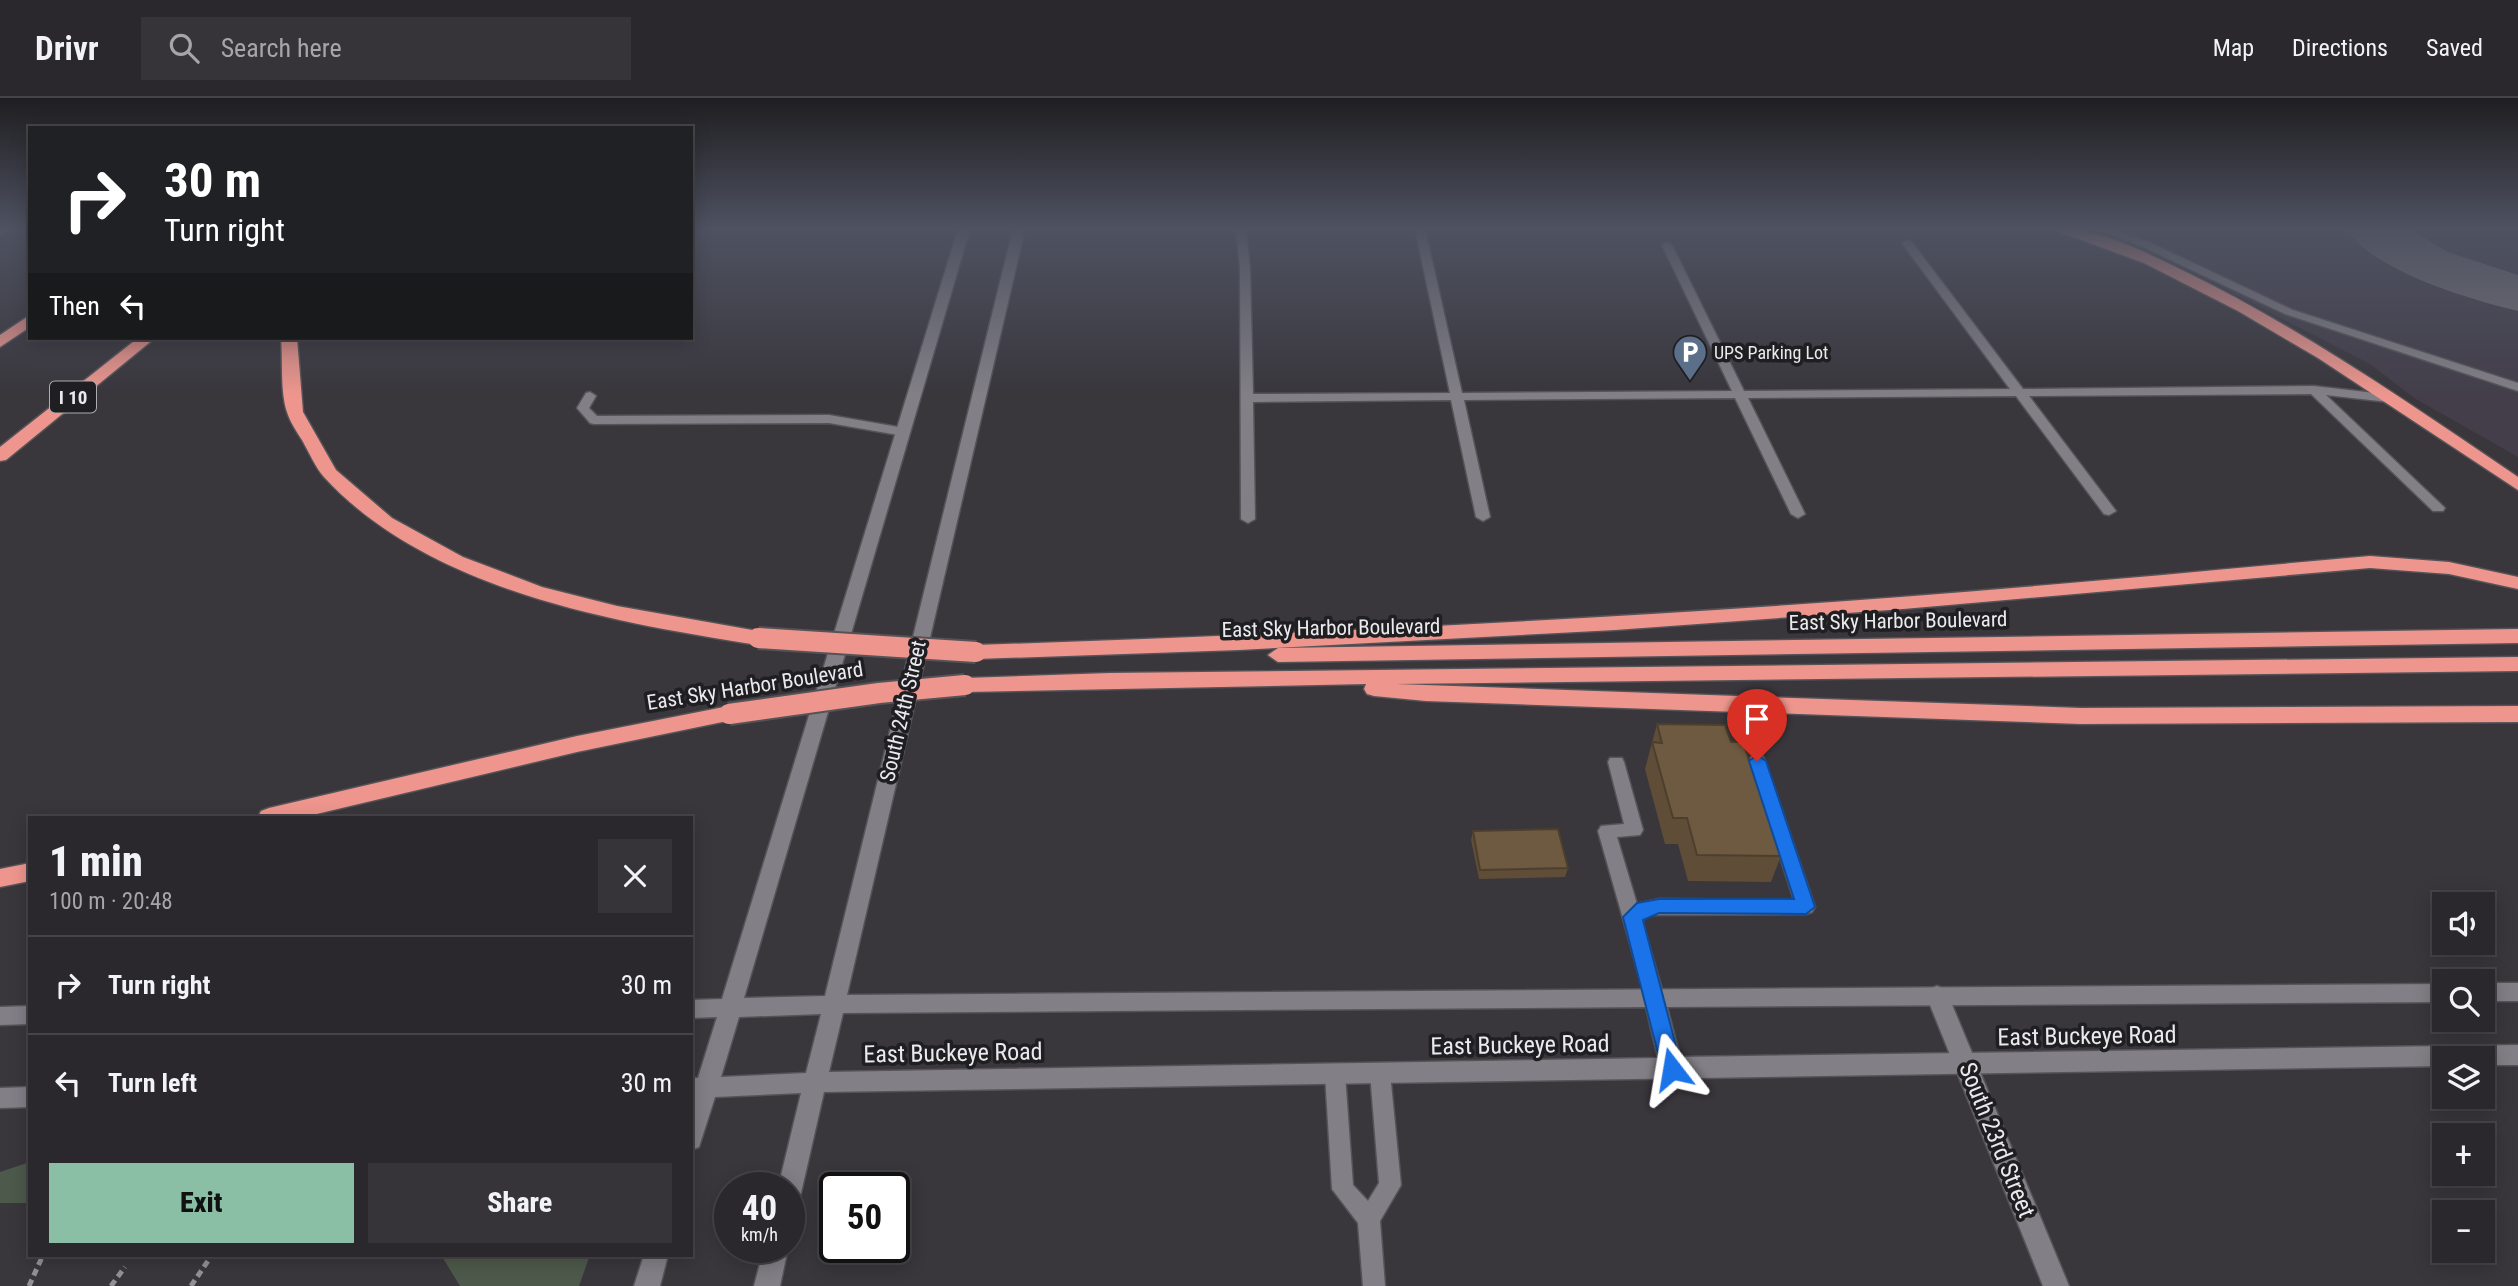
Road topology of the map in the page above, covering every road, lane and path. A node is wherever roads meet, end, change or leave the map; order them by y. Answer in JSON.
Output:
{"nodes":[{"id":1,"x":948,"y":284,"type":"edge"},
{"id":2,"x":1006,"y":284,"type":"edge"},
{"id":3,"x":1245,"y":284,"type":"edge"},
{"id":4,"x":1432,"y":284,"type":"edge"},
{"id":5,"x":1686,"y":284,"type":"edge"},
{"id":6,"x":1938,"y":284,"type":"edge"},
{"id":7,"x":2199,"y":284,"type":"edge"},
{"id":8,"x":2231,"y":284,"type":"edge"},
{"id":9,"x":28,"y":321,"type":"edge"},
{"id":10,"x":145,"y":340,"type":"edge"},
{"id":11,"x":289,"y":340,"type":"edge"},
{"id":12,"x":0,"y":342,"type":"edge"},
{"id":13,"x":2518,"y":387,"type":"edge"},
{"id":14,"x":2314,"y":390,"type":"junction"},
{"id":15,"x":2020,"y":392,"type":"junction"},
{"id":16,"x":1740,"y":394,"type":"junction"},
{"id":17,"x":590,"y":396,"type":"dead end"},
{"id":18,"x":1457,"y":397,"type":"junction"},
{"id":19,"x":1247,"y":398,"type":"junction"},
{"id":20,"x":2388,"y":398,"type":"junction"},
{"id":21,"x":904,"y":432,"type":"junction"},
{"id":22,"x":0,"y":456,"type":"edge"},
{"id":23,"x":2518,"y":485,"type":"edge"},
{"id":24,"x":2438,"y":508,"type":"dead end"},
{"id":25,"x":2109,"y":511,"type":"dead end"},
{"id":26,"x":1798,"y":514,"type":"dead end"},
{"id":27,"x":1483,"y":517,"type":"dead end"},
{"id":28,"x":1248,"y":519,"type":"dead end"},
{"id":29,"x":2518,"y":583,"type":"edge"},
{"id":30,"x":2518,"y":636,"type":"edge"},
{"id":31,"x":976,"y":652,"type":"junction"},
{"id":32,"x":2518,"y":664,"type":"edge"},
{"id":33,"x":1254,"y":678,"type":"junction"},
{"id":34,"x":2518,"y":714,"type":"edge"},
{"id":35,"x":1616,"y":761,"type":"dead end"},
{"id":36,"x":1757,"y":761,"type":"dead end"},
{"id":37,"x":273,"y":816,"type":"edge"},
{"id":38,"x":28,"y":872,"type":"edge"},
{"id":39,"x":0,"y":878,"type":"edge"},
{"id":40,"x":1633,"y":917,"type":"junction"},
{"id":41,"x":2495,"y":992,"type":"edge"},
{"id":42,"x":2518,"y":992,"type":"edge"},
{"id":43,"x":2432,"y":993,"type":"edge"},
{"id":44,"x":1937,"y":995,"type":"junction"},
{"id":45,"x":1654,"y":997,"type":"junction"},
{"id":46,"x":833,"y":1006,"type":"junction"},
{"id":47,"x":730,"y":1008,"type":"junction"},
{"id":48,"x":693,"y":1009,"type":"edge"},
{"id":49,"x":28,"y":1015,"type":"edge"},
{"id":50,"x":0,"y":1016,"type":"edge"},
{"id":51,"x":2518,"y":1055,"type":"edge"},
{"id":52,"x":1965,"y":1065,"type":"junction"},
{"id":53,"x":1672,"y":1069,"type":"junction"},
{"id":54,"x":1380,"y":1073,"type":"junction"},
{"id":55,"x":1335,"y":1074,"type":"junction"},
{"id":56,"x":815,"y":1083,"type":"junction"},
{"id":57,"x":699,"y":1088,"type":"edge"},
{"id":58,"x":28,"y":1097,"type":"edge"},
{"id":59,"x":0,"y":1098,"type":"edge"},
{"id":60,"x":693,"y":1126,"type":"edge"},
{"id":61,"x":794,"y":1172,"type":"edge"},
{"id":62,"x":1369,"y":1219,"type":"junction"},
{"id":63,"x":42,"y":1257,"type":"edge"},
{"id":64,"x":211,"y":1257,"type":"edge"},
{"id":65,"x":655,"y":1257,"type":"edge"},
{"id":66,"x":772,"y":1263,"type":"edge"},
{"id":67,"x":125,"y":1267,"type":"dead end"},
{"id":68,"x":29,"y":1286,"type":"edge"},
{"id":69,"x":111,"y":1286,"type":"edge"},
{"id":70,"x":191,"y":1286,"type":"edge"},
{"id":71,"x":647,"y":1286,"type":"edge"},
{"id":72,"x":767,"y":1286,"type":"edge"},
{"id":73,"x":1374,"y":1286,"type":"edge"},
{"id":74,"x":2056,"y":1286,"type":"edge"}],
"edges":[{"from":1,"to":21,"type":"main road"},
{"from":2,"to":46,"type":"main road","name":"South 24th Street"},
{"from":3,"to":19,"type":"lane"},
{"from":4,"to":18,"type":"lane"},
{"from":5,"to":16,"type":"lane"},
{"from":6,"to":15,"type":"lane"},
{"from":7,"to":20,"type":"highway"},
{"from":8,"to":13,"type":"lane"},
{"from":9,"to":12,"type":"highway"},
{"from":10,"to":22,"type":"highway","number":"I 10"},
{"from":11,"to":31,"type":"highway","name":"East Sky Harbor Boulevard","bridge":true},
{"from":14,"to":15,"type":"lane"},
{"from":14,"to":20,"type":"lane"},
{"from":14,"to":24,"type":"lane"},
{"from":15,"to":16,"type":"lane"},
{"from":15,"to":25,"type":"lane"},
{"from":16,"to":18,"type":"lane"},
{"from":16,"to":26,"type":"lane"},
{"from":17,"to":21,"type":"lane"},
{"from":18,"to":19,"type":"lane"},
{"from":18,"to":27,"type":"lane"},
{"from":19,"to":28,"type":"lane"},
{"from":20,"to":23,"type":"highway"},
{"from":21,"to":47,"type":"main road"},
{"from":29,"to":31,"type":"highway"},
{"from":30,"to":31,"type":"highway","name":"East Sky Harbor Boulevard"},
{"from":32,"to":33,"type":"highway","name":"East Sky Harbor Boulevard"},
{"from":33,"to":34,"type":"highway"},
{"from":33,"to":37,"type":"highway","name":"East Sky Harbor Boulevard","bridge":true},
{"from":35,"to":40,"type":"lane"},
{"from":36,"to":40,"type":"lane"},
{"from":38,"to":39,"type":"highway"},
{"from":40,"to":45,"type":"lane"},
{"from":41,"to":42,"type":"main road"},
{"from":43,"to":44,"type":"main road","name":"East Buckeye Road"},
{"from":44,"to":45,"type":"main road","name":"East Buckeye Road"},
{"from":44,"to":52,"type":"main road","name":"South 23rd Street"},
{"from":45,"to":46,"type":"main road","name":"East Buckeye Road"},
{"from":45,"to":53,"type":"main road"},
{"from":46,"to":47,"type":"main road","name":"East Buckeye Road"},
{"from":46,"to":56,"type":"main road","name":"South 24th Street"},
{"from":47,"to":48,"type":"main road","name":"East Buckeye Road"},
{"from":47,"to":57,"type":"main road"},
{"from":49,"to":50,"type":"main road"},
{"from":51,"to":52,"type":"main road","name":"East Buckeye Road"},
{"from":52,"to":53,"type":"main road","name":"East Buckeye Road"},
{"from":52,"to":74,"type":"main road","name":"South 23rd Street"},
{"from":53,"to":54,"type":"main road","name":"East Buckeye Road"},
{"from":54,"to":55,"type":"main road","name":"East Buckeye Road"},
{"from":54,"to":62,"type":"lane"},
{"from":55,"to":56,"type":"main road","name":"East Buckeye Road"},
{"from":55,"to":62,"type":"lane"},
{"from":56,"to":57,"type":"main road","name":"East Buckeye Road"},
{"from":56,"to":61,"type":"main road","name":"South 24th Street"},
{"from":57,"to":60,"type":"main road"},
{"from":58,"to":59,"type":"main road"},
{"from":62,"to":73,"type":"lane"},
{"from":63,"to":68,"type":"path"},
{"from":64,"to":70,"type":"path"},
{"from":65,"to":71,"type":"main road"},
{"from":66,"to":72,"type":"main road"},
{"from":67,"to":69,"type":"path"}]}
